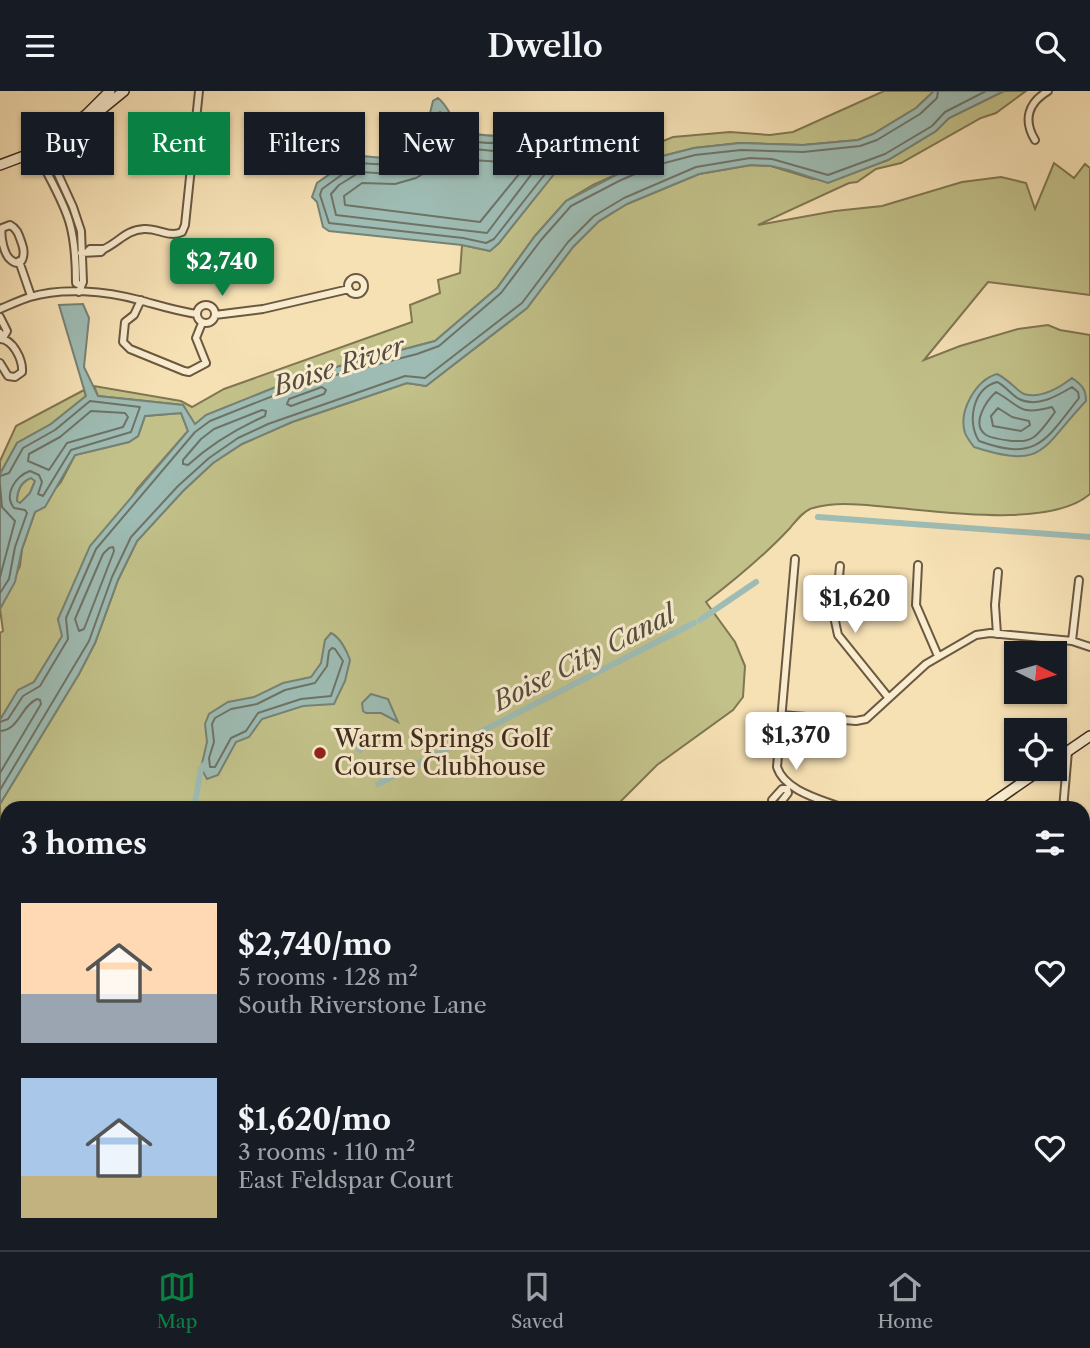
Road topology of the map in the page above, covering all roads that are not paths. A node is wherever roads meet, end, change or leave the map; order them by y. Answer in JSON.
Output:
{"nodes":[{"id":1,"x":110,"y":91,"type":"edge"},
{"id":2,"x":124,"y":91,"type":"edge"},
{"id":3,"x":199,"y":91,"type":"edge"},
{"id":4,"x":1048,"y":91,"type":"edge"},
{"id":5,"x":89,"y":112,"type":"edge"},
{"id":6,"x":98,"y":112,"type":"edge"},
{"id":7,"x":1035,"y":140,"type":"dead end"},
{"id":8,"x":21,"y":157,"type":"edge"},
{"id":9,"x":0,"y":165,"type":"edge"},
{"id":10,"x":59,"y":175,"type":"edge"},
{"id":11,"x":82,"y":253,"type":"junction"},
{"id":12,"x":19,"y":261,"type":"junction"},
{"id":13,"x":79,"y":289,"type":"junction"},
{"id":14,"x":349,"y":289,"type":"dead end"},
{"id":15,"x":30,"y":296,"type":"junction"},
{"id":16,"x":141,"y":300,"type":"junction"},
{"id":17,"x":0,"y":309,"type":"edge"},
{"id":18,"x":197,"y":314,"type":"junction"},
{"id":19,"x":215,"y":316,"type":"junction"},
{"id":20,"x":0,"y":317,"type":"edge"},
{"id":21,"x":202,"y":323,"type":"junction"},
{"id":22,"x":1,"y":337,"type":"edge"},
{"id":23,"x":0,"y":363,"type":"edge"},
{"id":24,"x":795,"y":559,"type":"dead end"},
{"id":25,"x":918,"y":565,"type":"dead end"},
{"id":26,"x":840,"y":566,"type":"dead end"},
{"id":27,"x":998,"y":572,"type":"dead end"},
{"id":28,"x":1079,"y":580,"type":"dead end"},
{"id":29,"x":997,"y":633,"type":"junction"},
{"id":30,"x":1072,"y":641,"type":"junction"},
{"id":31,"x":1090,"y":647,"type":"edge"},
{"id":32,"x":938,"y":656,"type":"junction"},
{"id":33,"x":888,"y":697,"type":"junction"},
{"id":34,"x":781,"y":715,"type":"junction"},
{"id":35,"x":1090,"y":736,"type":"edge"},
{"id":36,"x":1068,"y":751,"type":"joint"},
{"id":37,"x":1024,"y":781,"type":"edge"},
{"id":38,"x":788,"y":787,"type":"junction"},
{"id":39,"x":783,"y":801,"type":"edge"},
{"id":40,"x":824,"y":801,"type":"edge"},
{"id":41,"x":996,"y":801,"type":"edge"},
{"id":42,"x":1064,"y":801,"type":"edge"}],
"edges":[{"from":1,"to":5,"type":"main road"},
{"from":2,"to":6,"type":"main road"},
{"from":3,"to":11,"type":"street"},
{"from":4,"to":7,"type":"street"},
{"from":8,"to":9,"type":"main road"},
{"from":10,"to":11,"type":"street"},
{"from":11,"to":13,"type":"street"},
{"from":12,"to":12,"type":"street"},
{"from":12,"to":15,"type":"street"},
{"from":13,"to":15,"type":"street"},
{"from":13,"to":16,"type":"street"},
{"from":14,"to":19,"type":"street"},
{"from":15,"to":17,"type":"street"},
{"from":16,"to":18,"type":"street"},
{"from":16,"to":21,"type":"street"},
{"from":18,"to":19,"type":"street"},
{"from":18,"to":21,"type":"street"},
{"from":19,"to":21,"type":"street"},
{"from":20,"to":22,"type":"street"},
{"from":22,"to":23,"type":"street"},
{"from":24,"to":34,"type":"street"},
{"from":25,"to":32,"type":"street"},
{"from":26,"to":33,"type":"street"},
{"from":27,"to":29,"type":"street"},
{"from":28,"to":30,"type":"street"},
{"from":29,"to":30,"type":"street"},
{"from":29,"to":32,"type":"street"},
{"from":30,"to":31,"type":"street"},
{"from":32,"to":33,"type":"street"},
{"from":33,"to":34,"type":"street"},
{"from":34,"to":38,"type":"street"},
{"from":35,"to":36,"type":"main road"},
{"from":36,"to":42,"type":"street"},
{"from":37,"to":41,"type":"main road"},
{"from":38,"to":39,"type":"street"},
{"from":38,"to":40,"type":"street"}]}
